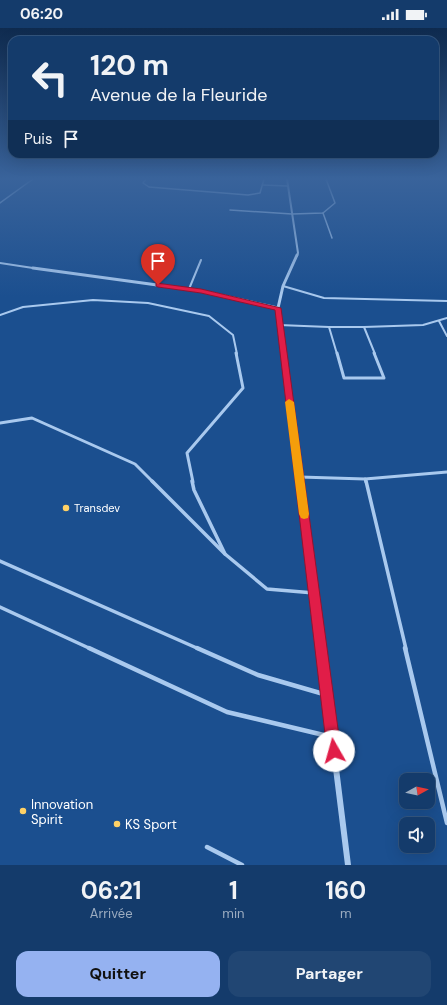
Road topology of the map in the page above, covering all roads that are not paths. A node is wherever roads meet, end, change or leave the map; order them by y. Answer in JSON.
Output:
{"nodes":[{"id":1,"x":293,"y":218,"type":"edge"},
{"id":2,"x":325,"y":218,"type":"edge"},
{"id":3,"x":332,"y":238,"type":"dead end"},
{"id":4,"x":201,"y":260,"type":"dead end"},
{"id":5,"x":0,"y":263,"type":"edge"},
{"id":6,"x":33,"y":268,"type":"joint"},
{"id":7,"x":283,"y":286,"type":"junction"},
{"id":8,"x":189,"y":289,"type":"junction"},
{"id":9,"x":447,"y":301,"type":"edge"},
{"id":10,"x":278,"y":308,"type":"junction"},
{"id":11,"x":0,"y":315,"type":"edge"},
{"id":12,"x":447,"y":318,"type":"edge"},
{"id":13,"x":439,"y":321,"type":"junction"},
{"id":14,"x":279,"y":325,"type":"junction"},
{"id":15,"x":329,"y":327,"type":"junction"},
{"id":16,"x":364,"y":327,"type":"junction"},
{"id":17,"x":447,"y":336,"type":"edge"},
{"id":18,"x":0,"y":423,"type":"edge"},
{"id":19,"x":447,"y":472,"type":"edge"},
{"id":20,"x":300,"y":478,"type":"junction"},
{"id":21,"x":365,"y":478,"type":"junction"},
{"id":22,"x":225,"y":554,"type":"junction"},
{"id":23,"x":0,"y":561,"type":"edge"},
{"id":24,"x":314,"y":593,"type":"junction"},
{"id":25,"x":0,"y":607,"type":"edge"},
{"id":26,"x":327,"y":695,"type":"junction"},
{"id":27,"x":332,"y":737,"type":"junction"},
{"id":28,"x":447,"y":823,"type":"edge"},
{"id":29,"x":207,"y":847,"type":"dead end"},
{"id":30,"x":242,"y":865,"type":"edge"},
{"id":31,"x":348,"y":865,"type":"edge"}],
"edges":[{"from":1,"to":7,"type":"street"},
{"from":2,"to":3,"type":"lane"},
{"from":4,"to":8,"type":"lane"},
{"from":5,"to":6,"type":"lane"},
{"from":6,"to":8,"type":"street"},
{"from":7,"to":9,"type":"lane"},
{"from":7,"to":10,"type":"street"},
{"from":8,"to":10,"type":"street"},
{"from":10,"to":14,"type":"street"},
{"from":11,"to":22,"type":"lane"},
{"from":12,"to":13,"type":"lane"},
{"from":13,"to":16,"type":"lane"},
{"from":13,"to":17,"type":"lane"},
{"from":14,"to":15,"type":"lane"},
{"from":14,"to":20,"type":"street"},
{"from":15,"to":16,"type":"lane"},
{"from":15,"to":16,"type":"lane"},
{"from":18,"to":22,"type":"lane"},
{"from":19,"to":21,"type":"lane"},
{"from":20,"to":21,"type":"lane"},
{"from":20,"to":24,"type":"street"},
{"from":21,"to":28,"type":"lane"},
{"from":22,"to":24,"type":"lane"},
{"from":23,"to":26,"type":"lane"},
{"from":24,"to":26,"type":"street"},
{"from":25,"to":27,"type":"lane"},
{"from":26,"to":27,"type":"street"},
{"from":27,"to":31,"type":"street"},
{"from":29,"to":30,"type":"lane"}]}
